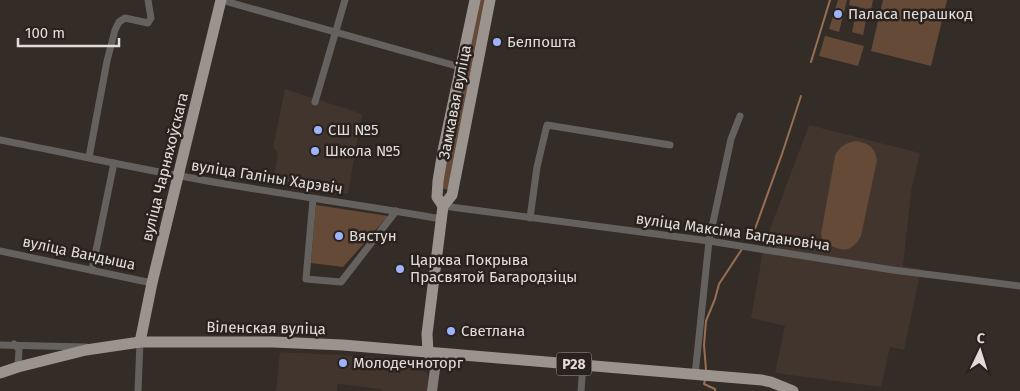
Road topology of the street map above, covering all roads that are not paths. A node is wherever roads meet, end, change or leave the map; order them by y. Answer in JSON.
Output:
{"nodes":[{"id":1,"x":148,"y":0,"type":"edge"},
{"id":2,"x":221,"y":0,"type":"edge"},
{"id":3,"x":345,"y":0,"type":"edge"},
{"id":4,"x":475,"y":0,"type":"edge"},
{"id":5,"x":490,"y":0,"type":"edge"},
{"id":6,"x":336,"y":31,"type":"junction"},
{"id":7,"x":460,"y":67,"type":"junction"},
{"id":8,"x":315,"y":102,"type":"dead end"},
{"id":9,"x":740,"y":116,"type":"dead end"},
{"id":10,"x":0,"y":140,"type":"edge"},
{"id":11,"x":670,"y":146,"type":"dead end"},
{"id":12,"x":89,"y":157,"type":"junction"},
{"id":13,"x":114,"y":163,"type":"junction"},
{"id":14,"x":179,"y":176,"type":"junction"},
{"id":15,"x":313,"y":199,"type":"junction"},
{"id":16,"x":443,"y":206,"type":"junction"},
{"id":17,"x":396,"y":211,"type":"junction"},
{"id":18,"x":530,"y":218,"type":"junction"},
{"id":19,"x":441,"y":219,"type":"junction"},
{"id":20,"x":709,"y":241,"type":"junction"},
{"id":21,"x":0,"y":250,"type":"edge"},
{"id":22,"x":92,"y":270,"type":"junction"},
{"id":23,"x":152,"y":283,"type":"junction"},
{"id":24,"x":1020,"y":286,"type":"edge"},
{"id":25,"x":140,"y":342,"type":"junction"},
{"id":26,"x":14,"y":344,"type":"junction"},
{"id":27,"x":0,"y":345,"type":"edge"},
{"id":28,"x":104,"y":347,"type":"junction"},
{"id":29,"x":428,"y":352,"type":"junction"},
{"id":30,"x":583,"y":364,"type":"junction"},
{"id":31,"x":18,"y":367,"type":"junction"},
{"id":32,"x":0,"y":373,"type":"edge"},
{"id":33,"x":695,"y":375,"type":"junction"},
{"id":34,"x":138,"y":391,"type":"edge"},
{"id":35,"x":432,"y":391,"type":"edge"},
{"id":36,"x":581,"y":391,"type":"edge"},
{"id":37,"x":793,"y":391,"type":"edge"}],
"edges":[{"from":1,"to":12,"type":"street"},
{"from":2,"to":6,"type":"street"},
{"from":2,"to":14,"type":"main road","name":"вуліца Чарняхоўскага"},
{"from":3,"to":6,"type":"street"},
{"from":4,"to":7,"type":"main road","name":"Замкавая вуліца"},
{"from":5,"to":16,"type":"main road","name":"Замкавая вуліца"},
{"from":6,"to":7,"type":"street"},
{"from":6,"to":8,"type":"street"},
{"from":7,"to":16,"type":"main road","name":"Замкавая вуліца"},
{"from":9,"to":20,"type":"street"},
{"from":10,"to":12,"type":"street","name":"вуліца Галіны Харэвіч"},
{"from":11,"to":18,"type":"street"},
{"from":12,"to":13,"type":"street","name":"вуліца Галіны Харэвіч"},
{"from":13,"to":14,"type":"street","name":"вуліца Галіны Харэвіч"},
{"from":13,"to":22,"type":"street"},
{"from":14,"to":15,"type":"street","name":"вуліца Галіны Харэвіч"},
{"from":14,"to":23,"type":"main road","name":"вуліца Чарняхоўскага"},
{"from":15,"to":17,"type":"street","name":"вуліца Галіны Харэвіч"},
{"from":15,"to":17,"type":"street"},
{"from":16,"to":18,"type":"street","name":"вуліца Максіма Багдановіча"},
{"from":16,"to":19,"type":"main road","name":"Замкавая вуліца"},
{"from":17,"to":19,"type":"street","name":"вуліца Галіны Харэвіч"},
{"from":18,"to":20,"type":"street","name":"вуліца Максіма Багдановіча"},
{"from":19,"to":29,"type":"main road","name":"Замкавая вуліца"},
{"from":20,"to":24,"type":"street","name":"вуліца Максіма Багдановіча"},
{"from":20,"to":33,"type":"street"},
{"from":21,"to":22,"type":"street","name":"вуліца Вандыша"},
{"from":22,"to":23,"type":"street","name":"вуліца Вандыша"},
{"from":23,"to":25,"type":"main road","name":"вуліца Чарняхоўскага"},
{"from":25,"to":28,"type":"main road","name":"Віленская вуліца"},
{"from":25,"to":29,"type":"main road","name":"Віленская вуліца"},
{"from":25,"to":34,"type":"street"},
{"from":26,"to":27,"type":"street","name":"Віленская вуліца"},
{"from":26,"to":28,"type":"street","name":"Віленская вуліца"},
{"from":26,"to":31,"type":"street"},
{"from":28,"to":31,"type":"main road","name":"Віленская вуліца"},
{"from":29,"to":30,"type":"main road","number":"Р28"},
{"from":29,"to":35,"type":"street"},
{"from":30,"to":33,"type":"main road","number":"Р28"},
{"from":30,"to":36,"type":"street"},
{"from":31,"to":32,"type":"main road","name":"Віленская вуліца"},
{"from":33,"to":37,"type":"main road","number":"Р28"}]}
